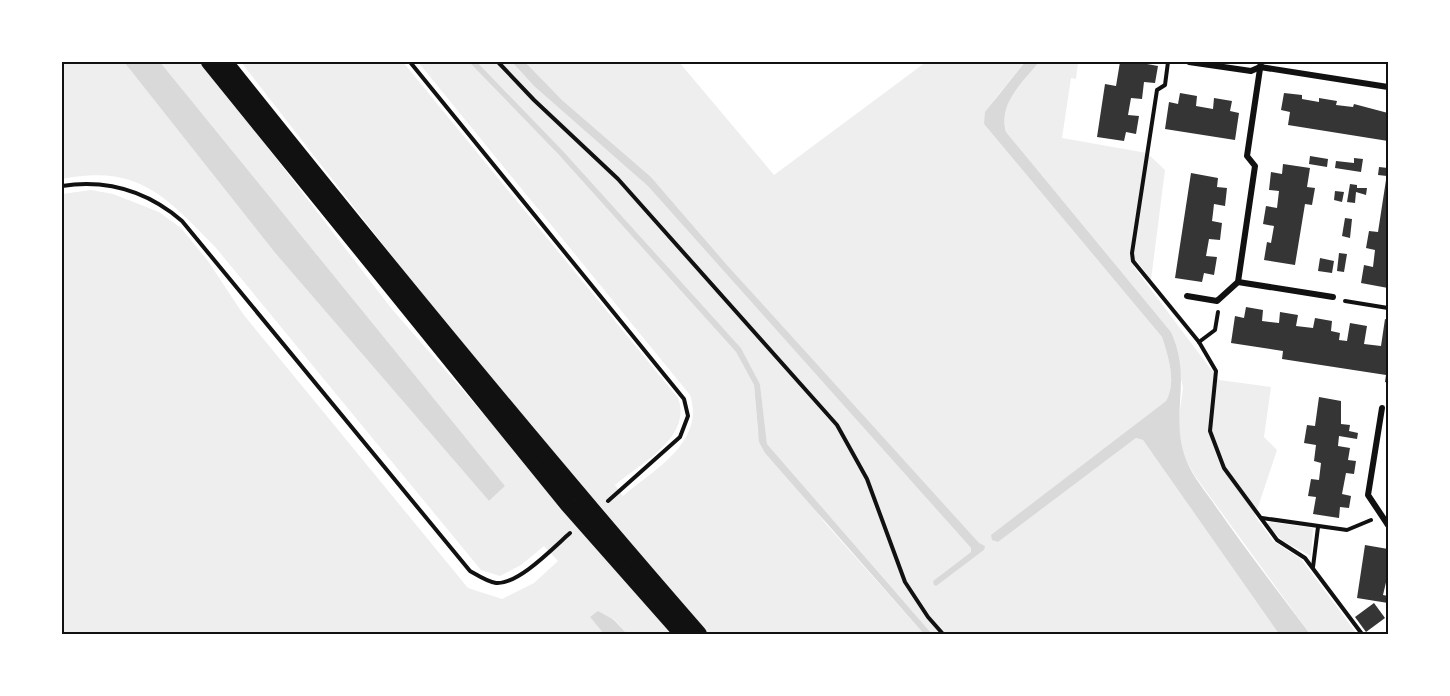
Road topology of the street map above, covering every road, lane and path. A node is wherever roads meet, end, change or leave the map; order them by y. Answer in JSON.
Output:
{"nodes":[{"id":1,"x":209,"y":62,"type":"edge"},
{"id":2,"x":225,"y":62,"type":"edge"},
{"id":3,"x":411,"y":62,"type":"edge"},
{"id":4,"x":498,"y":62,"type":"edge"},
{"id":5,"x":1168,"y":62,"type":"edge"},
{"id":6,"x":1189,"y":62,"type":"edge"},
{"id":7,"x":1261,"y":64,"type":"edge"},
{"id":8,"x":1389,"y":87,"type":"edge"},
{"id":9,"x":62,"y":186,"type":"edge"},
{"id":10,"x":1238,"y":282,"type":"junction"},
{"id":11,"x":1187,"y":296,"type":"dead end"},
{"id":12,"x":1333,"y":297,"type":"joint"},
{"id":13,"x":1217,"y":301,"type":"junction"},
{"id":14,"x":1389,"y":308,"type":"edge"},
{"id":15,"x":1198,"y":342,"type":"junction"},
{"id":16,"x":1382,"y":408,"type":"dead end"},
{"id":17,"x":621,"y":490,"type":"dead end"},
{"id":18,"x":1382,"y":515,"type":"junction"},
{"id":19,"x":1261,"y":518,"type":"junction"},
{"id":20,"x":1389,"y":525,"type":"edge"},
{"id":21,"x":1318,"y":526,"type":"junction"},
{"id":22,"x":548,"y":552,"type":"dead end"},
{"id":23,"x":1312,"y":567,"type":"junction"},
{"id":24,"x":682,"y":634,"type":"edge"},
{"id":25,"x":699,"y":634,"type":"edge"},
{"id":26,"x":943,"y":634,"type":"edge"},
{"id":27,"x":1362,"y":634,"type":"edge"}],
"edges":[{"from":1,"to":24,"type":"highway"},
{"from":2,"to":25,"type":"highway"},
{"from":3,"to":17,"type":"path"},
{"from":4,"to":26,"type":"path"},
{"from":5,"to":15,"type":"path"},
{"from":6,"to":7,"type":"street"},
{"from":7,"to":8,"type":"street"},
{"from":7,"to":10,"type":"street"},
{"from":9,"to":22,"type":"path"},
{"from":10,"to":12,"type":"street"},
{"from":10,"to":13,"type":"street"},
{"from":11,"to":13,"type":"street"},
{"from":12,"to":14,"type":"path"},
{"from":13,"to":15,"type":"path"},
{"from":15,"to":19,"type":"path"},
{"from":16,"to":18,"type":"street"},
{"from":18,"to":20,"type":"street"},
{"from":18,"to":21,"type":"path"},
{"from":19,"to":21,"type":"path"},
{"from":19,"to":23,"type":"path"},
{"from":21,"to":23,"type":"path"},
{"from":23,"to":27,"type":"path"}]}
